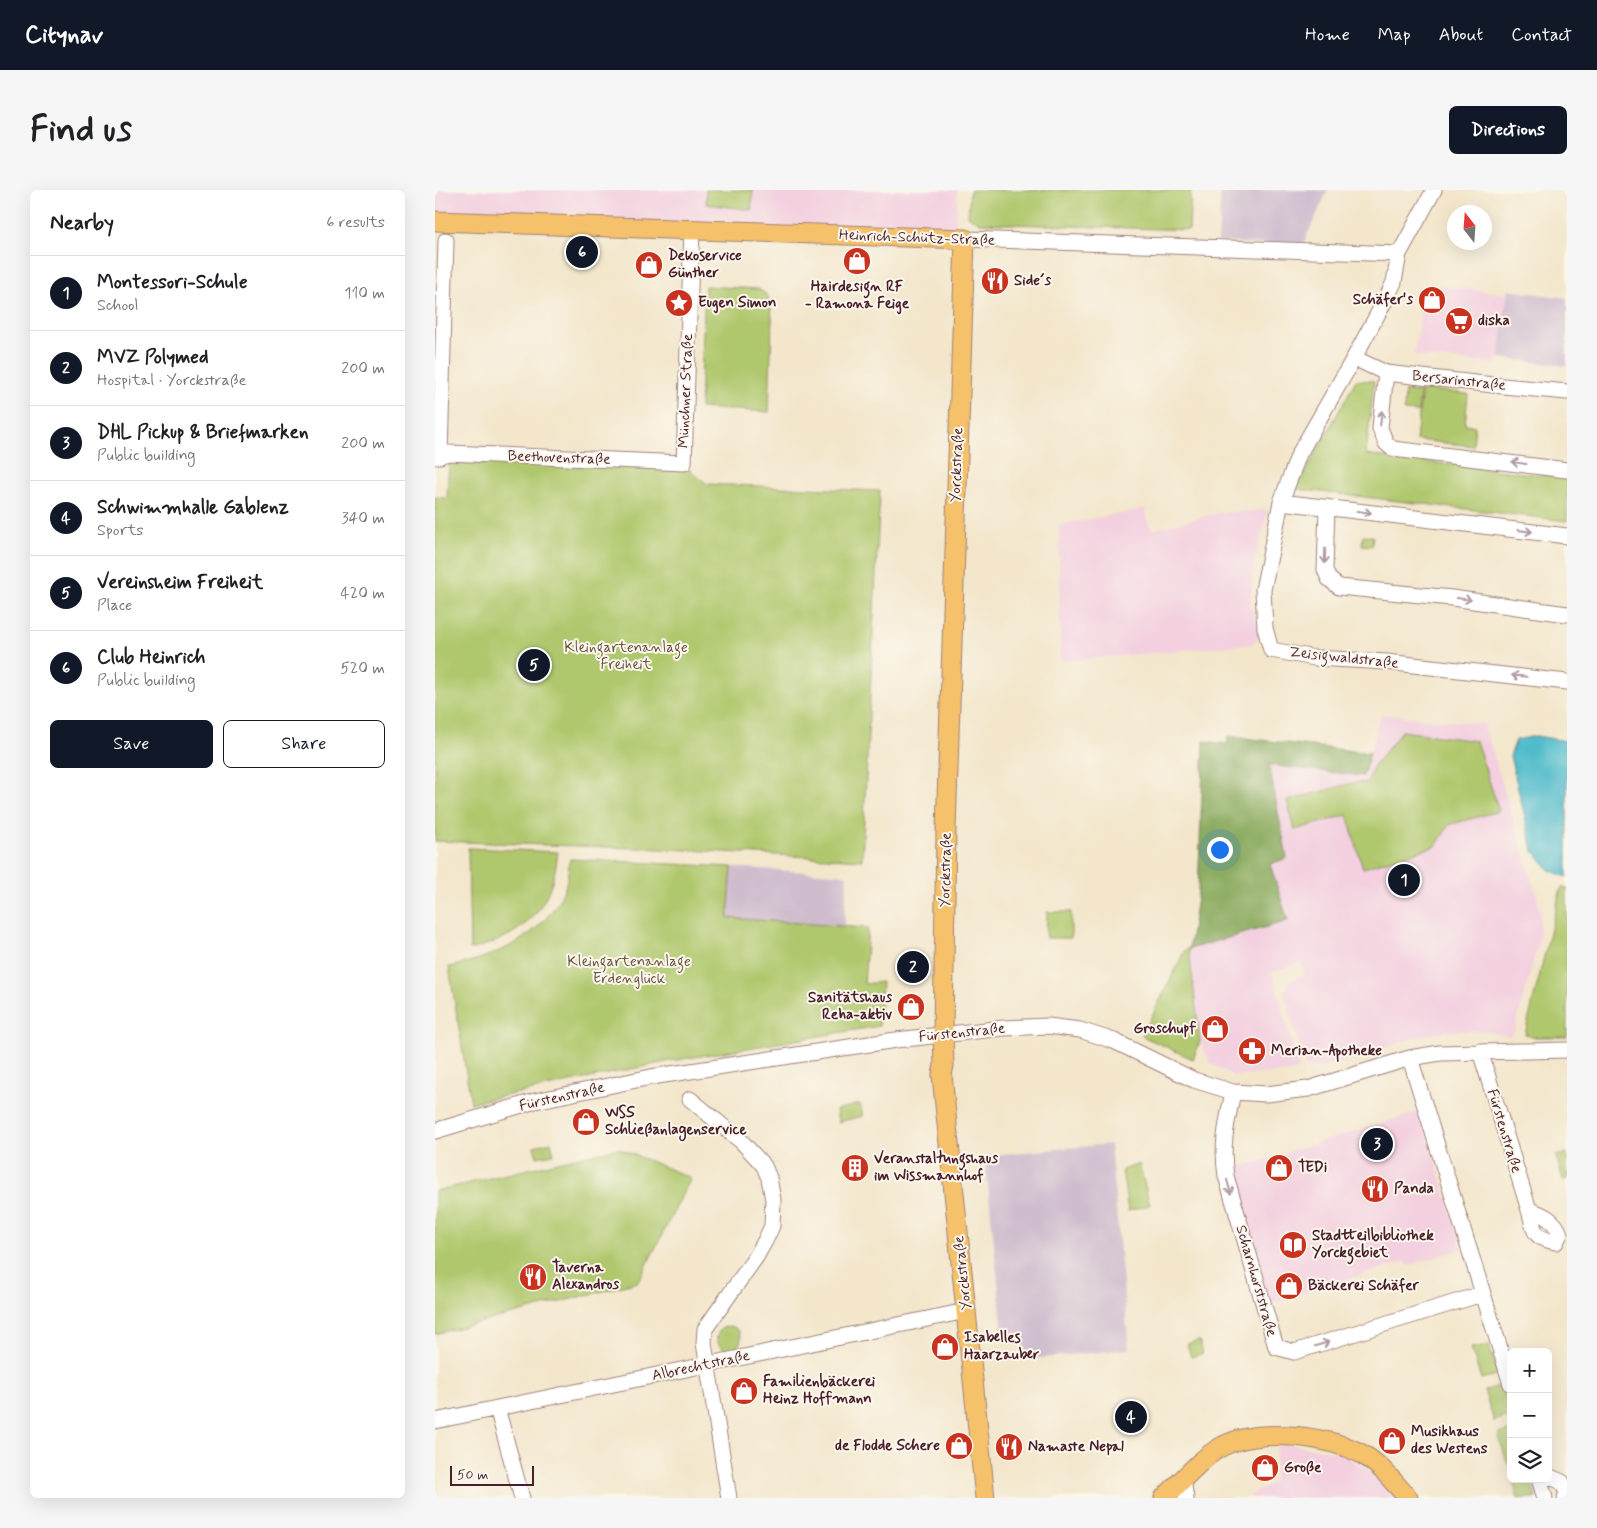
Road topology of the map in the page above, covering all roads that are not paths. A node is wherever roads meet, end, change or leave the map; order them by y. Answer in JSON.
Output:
{"nodes":[{"id":1,"x":1434,"y":190,"type":"edge"},
{"id":2,"x":435,"y":221,"type":"edge"},
{"id":3,"x":692,"y":229,"type":"junction"},
{"id":4,"x":965,"y":239,"type":"junction"},
{"id":5,"x":446,"y":240,"type":"dead end"},
{"id":6,"x":1399,"y":254,"type":"junction"},
{"id":7,"x":1354,"y":358,"type":"junction"},
{"id":8,"x":1387,"y":373,"type":"junction"},
{"id":9,"x":1567,"y":392,"type":"edge"},
{"id":10,"x":437,"y":457,"type":"edge"},
{"id":11,"x":684,"y":463,"type":"joint"},
{"id":12,"x":1567,"y":470,"type":"edge"},
{"id":13,"x":1281,"y":502,"type":"junction"},
{"id":14,"x":1327,"y":508,"type":"junction"},
{"id":15,"x":1567,"y":536,"type":"edge"},
{"id":16,"x":1567,"y":614,"type":"edge"},
{"id":17,"x":1567,"y":682,"type":"edge"},
{"id":18,"x":943,"y":1034,"type":"junction"},
{"id":19,"x":1567,"y":1050,"type":"edge"},
{"id":20,"x":1480,"y":1051,"type":"junction"},
{"id":21,"x":1410,"y":1058,"type":"junction"},
{"id":22,"x":1233,"y":1092,"type":"junction"},
{"id":23,"x":690,"y":1099,"type":"dead end"},
{"id":24,"x":435,"y":1131,"type":"edge"},
{"id":25,"x":1529,"y":1210,"type":"dead end"},
{"id":26,"x":1482,"y":1294,"type":"junction"},
{"id":27,"x":966,"y":1311,"type":"junction"},
{"id":28,"x":708,"y":1364,"type":"junction"},
{"id":29,"x":1507,"y":1372,"type":"edge"},
{"id":30,"x":497,"y":1408,"type":"junction"},
{"id":31,"x":435,"y":1421,"type":"edge"},
{"id":32,"x":1552,"y":1478,"type":"edge"},
{"id":33,"x":1540,"y":1483,"type":"edge"},
{"id":34,"x":1184,"y":1489,"type":"edge"},
{"id":35,"x":522,"y":1498,"type":"edge"},
{"id":36,"x":729,"y":1498,"type":"edge"},
{"id":37,"x":985,"y":1498,"type":"edge"},
{"id":38,"x":1164,"y":1498,"type":"edge"},
{"id":39,"x":1409,"y":1498,"type":"edge"},
{"id":40,"x":1545,"y":1498,"type":"edge"},
{"id":41,"x":1565,"y":1498,"type":"edge"}],
"edges":[{"from":1,"to":6,"type":"street","name":"Zeisigwaldstraße"},
{"from":2,"to":3,"type":"main road","name":"Heinrich-Schütz-Straße"},
{"from":3,"to":4,"type":"main road","name":"Heinrich-Schütz-Straße"},
{"from":3,"to":11,"type":"street","name":"Münchner Straße"},
{"from":4,"to":6,"type":"street","name":"Heinrich-Schütz-Straße"},
{"from":4,"to":18,"type":"main road","name":"Yorckstraße"},
{"from":5,"to":10,"type":"street"},
{"from":6,"to":7,"type":"street","name":"Zeisigwaldstraße"},
{"from":7,"to":8,"type":"street","name":"Bersarinstraße"},
{"from":7,"to":13,"type":"street","name":"Zeisigwaldstraße"},
{"from":8,"to":9,"type":"street","name":"Bersarinstraße"},
{"from":12,"to":8,"type":"street","one_way":true},
{"from":10,"to":11,"type":"street","name":"Beethovenstraße"},
{"from":13,"to":14,"type":"street"},
{"from":17,"to":13,"type":"street","name":"Zeisigwaldstraße","one_way":true},
{"from":14,"to":15,"type":"street","one_way":true},
{"from":14,"to":16,"type":"street","one_way":true},
{"from":18,"to":22,"type":"street","name":"Fürstenstraße"},
{"from":18,"to":24,"type":"street","name":"Fürstenstraße"},
{"from":18,"to":27,"type":"main road","name":"Yorckstraße"},
{"from":19,"to":20,"type":"street","name":"Fürstenstraße"},
{"from":20,"to":21,"type":"street","name":"Fürstenstraße"},
{"from":20,"to":25,"type":"street","name":"Fürstenstraße"},
{"from":21,"to":22,"type":"street","name":"Fürstenstraße"},
{"from":21,"to":26,"type":"street"},
{"from":22,"to":26,"type":"street","name":"Scharnhorststraße","one_way":true},
{"from":23,"to":28,"type":"street"},
{"from":26,"to":29,"type":"street"},
{"from":27,"to":28,"type":"street","name":"Albrechtstraße"},
{"from":27,"to":37,"type":"main road","name":"Yorckstraße"},
{"from":28,"to":30,"type":"street","name":"Albrechtstraße"},
{"from":28,"to":36,"type":"street"},
{"from":30,"to":31,"type":"street","name":"Albrechtstraße"},
{"from":30,"to":35,"type":"street"},
{"from":32,"to":41,"type":"street"},
{"from":33,"to":40,"type":"street"},
{"from":34,"to":38,"type":"main road"},
{"from":34,"to":39,"type":"main road"}]}
